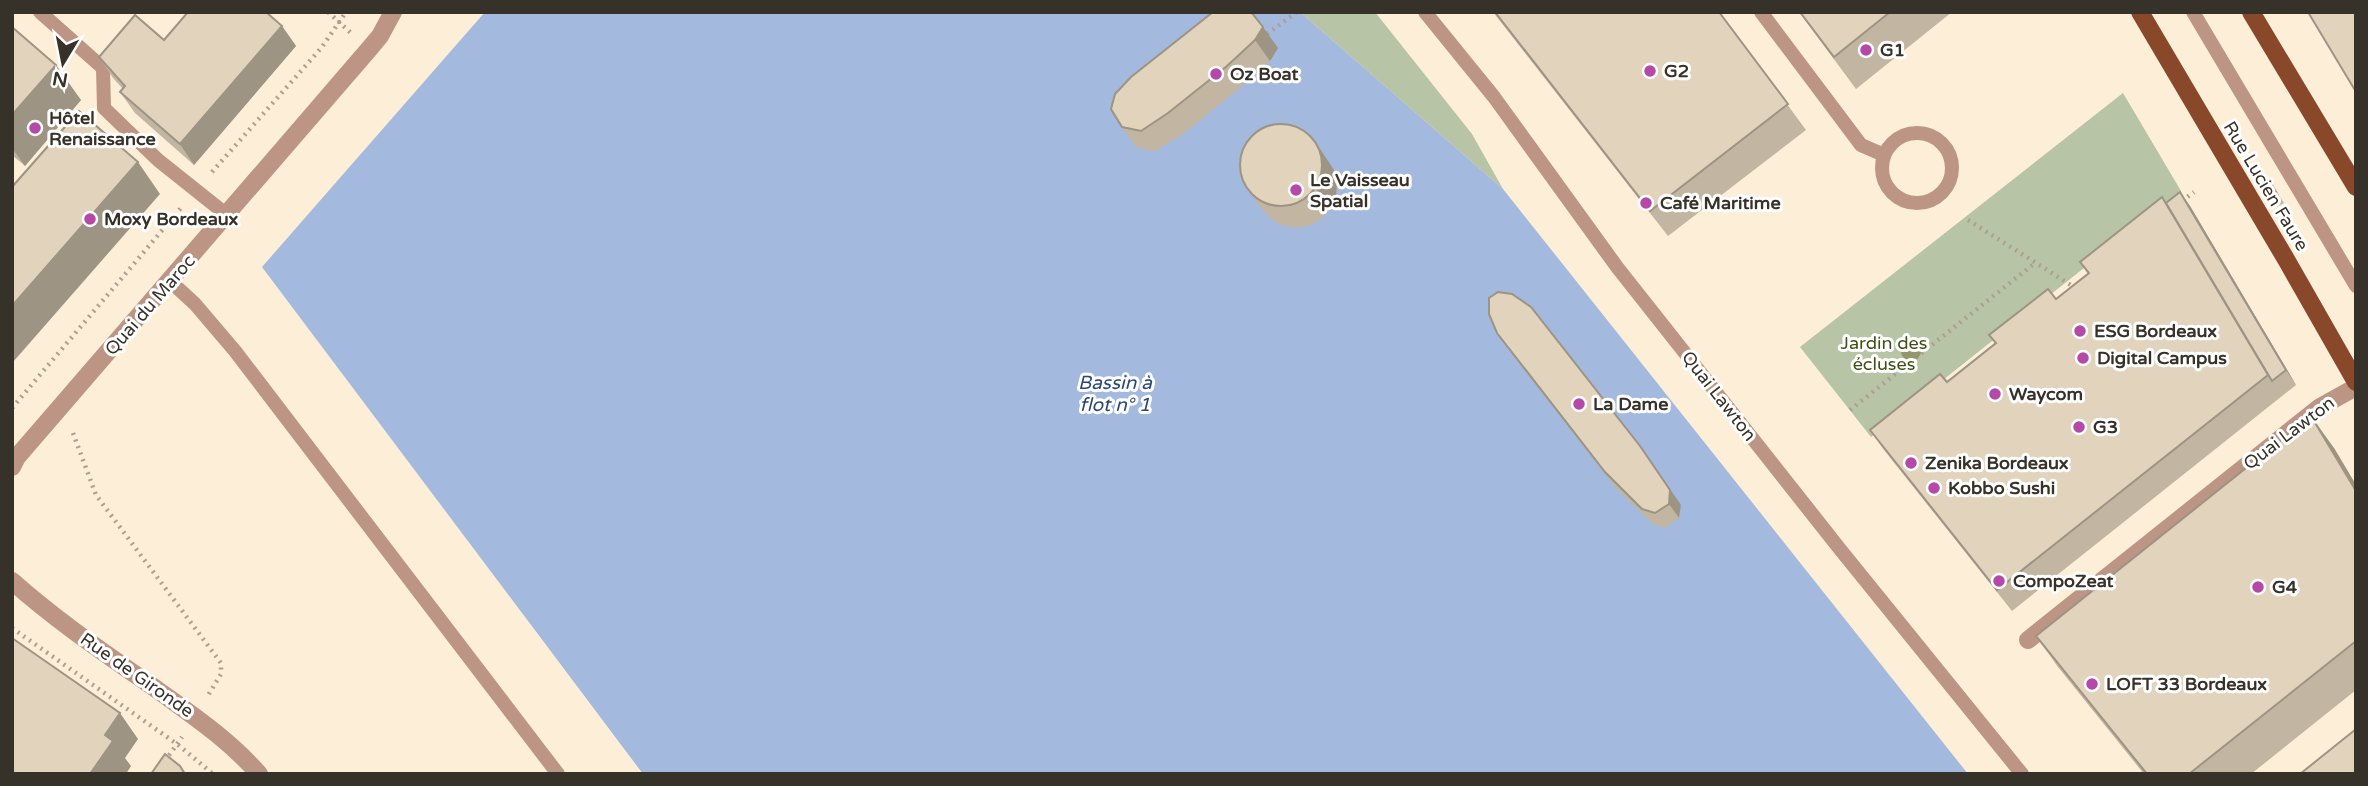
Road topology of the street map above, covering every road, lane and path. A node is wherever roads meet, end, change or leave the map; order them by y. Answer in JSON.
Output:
{"nodes":[{"id":1,"x":40,"y":12,"type":"edge"},
{"id":2,"x":346,"y":12,"type":"edge"},
{"id":3,"x":393,"y":12,"type":"edge"},
{"id":4,"x":1297,"y":12,"type":"edge"},
{"id":5,"x":1426,"y":12,"type":"edge"},
{"id":6,"x":1761,"y":12,"type":"edge"},
{"id":7,"x":2140,"y":12,"type":"edge"},
{"id":8,"x":2193,"y":12,"type":"edge"},
{"id":9,"x":2252,"y":12,"type":"edge"},
{"id":10,"x":1267,"y":34,"type":"dead end"},
{"id":11,"x":1884,"y":155,"type":"junction"},
{"id":12,"x":2356,"y":187,"type":"edge"},
{"id":13,"x":197,"y":190,"type":"junction"},
{"id":14,"x":2194,"y":192,"type":"dead end"},
{"id":15,"x":2172,"y":209,"type":"edge"},
{"id":16,"x":227,"y":215,"type":"junction"},
{"id":17,"x":1968,"y":220,"type":"dead end"},
{"id":18,"x":2035,"y":263,"type":"junction"},
{"id":19,"x":2085,"y":279,"type":"edge"},
{"id":20,"x":170,"y":281,"type":"junction"},
{"id":21,"x":2356,"y":286,"type":"edge"},
{"id":22,"x":2074,"y":287,"type":"junction"},
{"id":23,"x":2063,"y":296,"type":"edge"},
{"id":24,"x":2356,"y":384,"type":"edge"},
{"id":25,"x":12,"y":408,"type":"edge"},
{"id":26,"x":1850,"y":410,"type":"dead end"},
{"id":27,"x":55,"y":416,"type":"junction"},
{"id":28,"x":12,"y":467,"type":"edge"},
{"id":29,"x":12,"y":581,"type":"edge"},
{"id":30,"x":12,"y":628,"type":"edge"},
{"id":31,"x":2028,"y":640,"type":"dead end"},
{"id":32,"x":196,"y":716,"type":"junction"},
{"id":33,"x":177,"y":744,"type":"junction"},
{"id":34,"x":163,"y":764,"type":"edge"},
{"id":35,"x":213,"y":774,"type":"edge"},
{"id":36,"x":259,"y":774,"type":"edge"},
{"id":37,"x":558,"y":774,"type":"edge"},
{"id":38,"x":2022,"y":774,"type":"edge"}],
"edges":[{"from":1,"to":13,"type":"lane"},
{"from":2,"to":13,"type":"path"},
{"from":3,"to":16,"type":"street","name":"Quai du Maroc"},
{"from":4,"to":10,"type":"path"},
{"from":5,"to":38,"type":"lane","name":"Quai Lawton"},
{"from":6,"to":11,"type":"lane"},
{"from":7,"to":24,"type":"main road","name":"Rue Lucien Faure"},
{"from":8,"to":21,"type":"lane"},
{"from":9,"to":12,"type":"main road"},
{"from":11,"to":11,"type":"lane"},
{"from":13,"to":16,"type":"lane"},
{"from":13,"to":25,"type":"path"},
{"from":14,"to":15,"type":"path"},
{"from":16,"to":20,"type":"street","name":"Quai du Maroc"},
{"from":17,"to":18,"type":"path"},
{"from":18,"to":22,"type":"path"},
{"from":18,"to":26,"type":"path"},
{"from":19,"to":22,"type":"path"},
{"from":20,"to":27,"type":"street","name":"Quai du Maroc"},
{"from":20,"to":37,"type":"lane"},
{"from":22,"to":23,"type":"path"},
{"from":24,"to":31,"type":"street","name":"Quai Lawton"},
{"from":27,"to":28,"type":"street","name":"Quai du Maroc"},
{"from":27,"to":32,"type":"path"},
{"from":29,"to":32,"type":"street","name":"Rue de Gironde"},
{"from":30,"to":33,"type":"path"},
{"from":32,"to":33,"type":"path"},
{"from":32,"to":36,"type":"street","name":"Rue de Gironde"},
{"from":33,"to":34,"type":"path"},
{"from":33,"to":35,"type":"path"}]}
